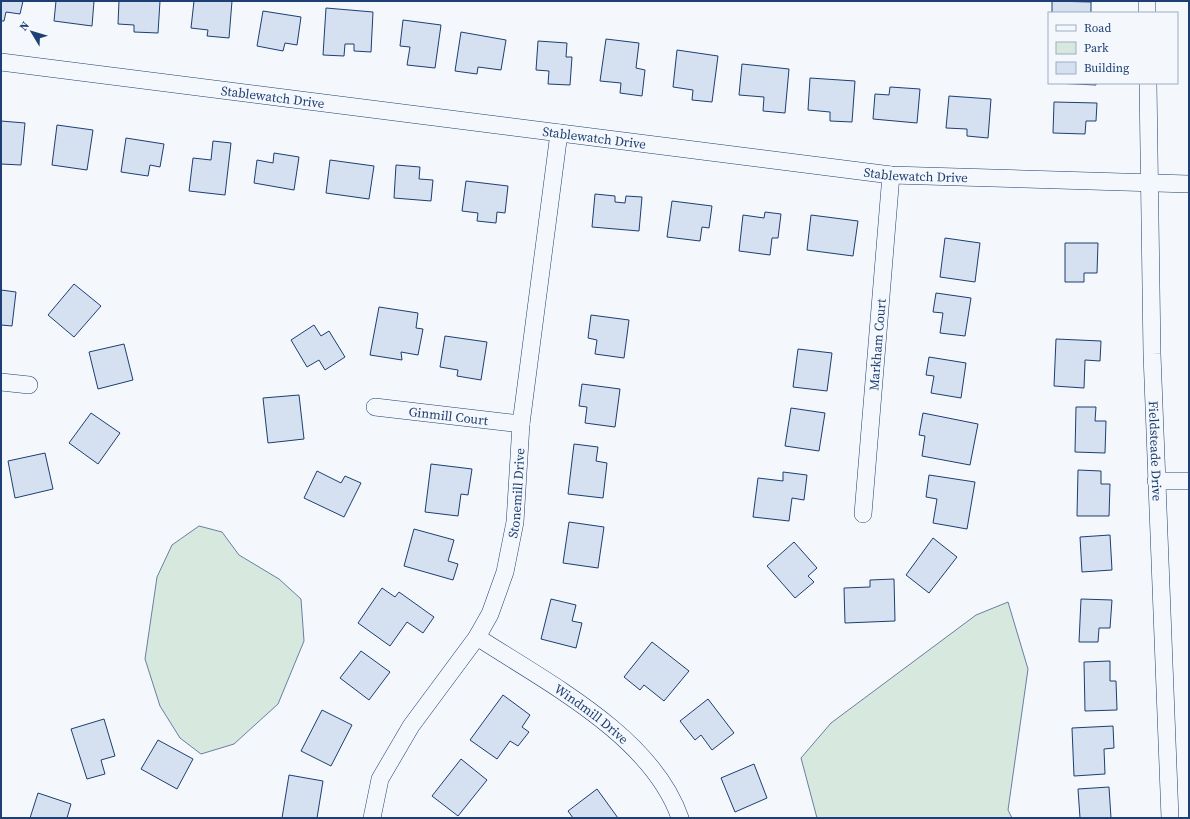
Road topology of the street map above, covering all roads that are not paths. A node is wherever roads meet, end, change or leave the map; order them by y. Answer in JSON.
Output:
{"nodes":[{"id":1,"x":1146,"y":1,"type":"edge"},
{"id":2,"x":1147,"y":12,"type":"edge"},
{"id":3,"x":1,"y":62,"type":"edge"},
{"id":4,"x":1148,"y":84,"type":"edge"},
{"id":5,"x":559,"y":133,"type":"junction"},
{"id":6,"x":891,"y":176,"type":"junction"},
{"id":7,"x":1149,"y":183,"type":"junction"},
{"id":8,"x":1189,"y":184,"type":"edge"},
{"id":9,"x":1,"y":382,"type":"edge"},
{"id":10,"x":29,"y":385,"type":"dead end"},
{"id":11,"x":375,"y":407,"type":"dead end"},
{"id":12,"x":522,"y":424,"type":"junction"},
{"id":13,"x":1156,"y":481,"type":"junction"},
{"id":14,"x":1189,"y":481,"type":"edge"},
{"id":15,"x":863,"y":514,"type":"dead end"},
{"id":16,"x":477,"y":637,"type":"junction"},
{"id":17,"x":372,"y":818,"type":"edge"},
{"id":18,"x":680,"y":818,"type":"edge"},
{"id":19,"x":1170,"y":818,"type":"edge"}],
"edges":[{"from":1,"to":2,"type":"street"},
{"from":3,"to":5,"type":"street","name":"Stablewatch Drive"},
{"from":4,"to":7,"type":"street","name":"Fieldsteade Drive"},
{"from":5,"to":6,"type":"street","name":"Stablewatch Drive"},
{"from":5,"to":12,"type":"street","name":"Stonemill Drive"},
{"from":6,"to":7,"type":"street","name":"Stablewatch Drive"},
{"from":6,"to":15,"type":"street","name":"Markham Court"},
{"from":7,"to":8,"type":"street","name":"Stablewatch Drive"},
{"from":7,"to":13,"type":"street","name":"Fieldsteade Drive"},
{"from":9,"to":10,"type":"street"},
{"from":11,"to":12,"type":"street","name":"Ginmill Court"},
{"from":12,"to":16,"type":"street","name":"Stonemill Drive"},
{"from":13,"to":14,"type":"street"},
{"from":13,"to":19,"type":"street","name":"Fieldsteade Drive"},
{"from":16,"to":17,"type":"street","name":"Stonemill Drive"},
{"from":16,"to":18,"type":"street","name":"Windmill Drive"}]}
